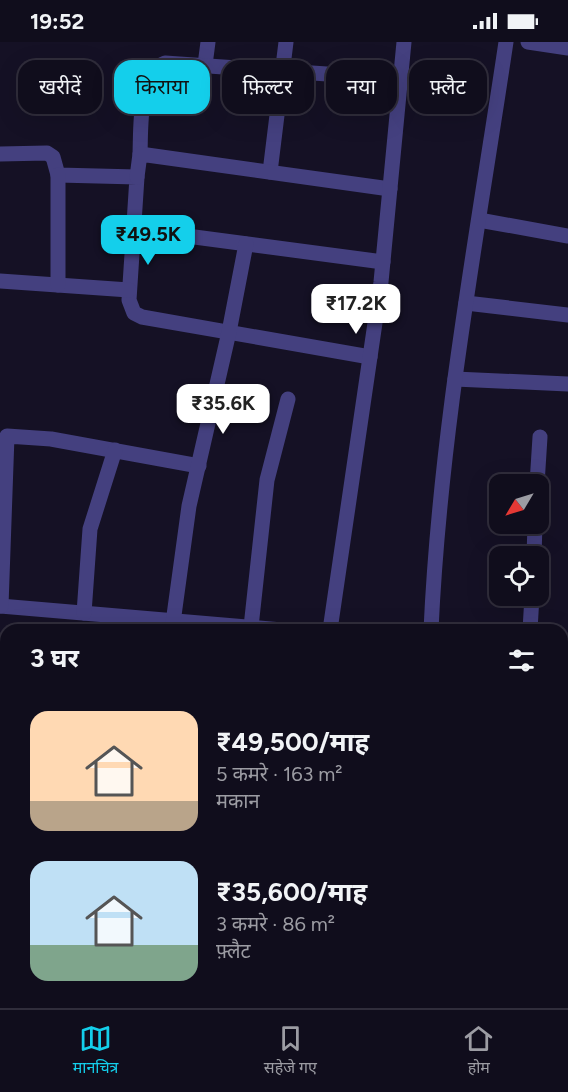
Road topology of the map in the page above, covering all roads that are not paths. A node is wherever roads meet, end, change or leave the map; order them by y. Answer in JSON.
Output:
{"nodes":[{"id":1,"x":208,"y":42,"type":"edge"},
{"id":2,"x":286,"y":42,"type":"edge"},
{"id":3,"x":404,"y":42,"type":"edge"},
{"id":4,"x":506,"y":42,"type":"edge"},
{"id":5,"x":528,"y":42,"type":"edge"},
{"id":6,"x":568,"y":48,"type":"edge"},
{"id":7,"x":206,"y":60,"type":"edge"},
{"id":8,"x":284,"y":60,"type":"edge"},
{"id":9,"x":314,"y":72,"type":"edge"},
{"id":10,"x":400,"y":79,"type":"junction"},
{"id":11,"x":141,"y":114,"type":"edge"},
{"id":12,"x":277,"y":114,"type":"edge"},
{"id":13,"x":0,"y":154,"type":"edge"},
{"id":14,"x":140,"y":154,"type":"junction"},
{"id":15,"x":270,"y":172,"type":"junction"},
{"id":16,"x":58,"y":175,"type":"junction"},
{"id":17,"x":137,"y":177,"type":"junction"},
{"id":18,"x":390,"y":189,"type":"junction"},
{"id":19,"x":479,"y":220,"type":"junction"},
{"id":20,"x":134,"y":229,"type":"junction"},
{"id":21,"x":568,"y":236,"type":"edge"},
{"id":22,"x":246,"y":244,"type":"junction"},
{"id":23,"x":383,"y":262,"type":"junction"},
{"id":24,"x":0,"y":281,"type":"edge"},
{"id":25,"x":58,"y":285,"type":"junction"},
{"id":26,"x":129,"y":290,"type":"junction"},
{"id":27,"x":466,"y":303,"type":"junction"},
{"id":28,"x":568,"y":315,"type":"edge"},
{"id":29,"x":229,"y":332,"type":"junction"},
{"id":30,"x":370,"y":357,"type":"junction"},
{"id":31,"x":455,"y":379,"type":"junction"},
{"id":32,"x":568,"y":384,"type":"edge"},
{"id":33,"x":288,"y":399,"type":"dead end"},
{"id":34,"x":3,"y":436,"type":"edge"},
{"id":35,"x":540,"y":437,"type":"dead end"},
{"id":36,"x":115,"y":450,"type":"junction"},
{"id":37,"x":199,"y":466,"type":"junction"},
{"id":38,"x":538,"y":474,"type":"edge"},
{"id":39,"x":1,"y":606,"type":"edge"},
{"id":40,"x":531,"y":606,"type":"edge"},
{"id":41,"x":84,"y":613,"type":"junction"},
{"id":42,"x":166,"y":624,"type":"edge"},
{"id":43,"x":173,"y":624,"type":"edge"},
{"id":44,"x":251,"y":624,"type":"edge"},
{"id":45,"x":331,"y":624,"type":"edge"},
{"id":46,"x":431,"y":624,"type":"edge"},
{"id":47,"x":530,"y":624,"type":"edge"}],
"edges":[{"from":1,"to":7,"type":"street"},
{"from":2,"to":8,"type":"street"},
{"from":3,"to":10,"type":"street"},
{"from":4,"to":19,"type":"street"},
{"from":5,"to":6,"type":"street"},
{"from":9,"to":10,"type":"street"},
{"from":10,"to":18,"type":"street"},
{"from":11,"to":14,"type":"street"},
{"from":12,"to":15,"type":"street"},
{"from":13,"to":16,"type":"street"},
{"from":14,"to":15,"type":"street"},
{"from":14,"to":17,"type":"street"},
{"from":15,"to":18,"type":"street"},
{"from":16,"to":17,"type":"street"},
{"from":16,"to":25,"type":"street"},
{"from":17,"to":20,"type":"street"},
{"from":18,"to":23,"type":"street"},
{"from":19,"to":21,"type":"street"},
{"from":19,"to":27,"type":"street"},
{"from":20,"to":22,"type":"street"},
{"from":20,"to":26,"type":"street"},
{"from":22,"to":23,"type":"street"},
{"from":22,"to":29,"type":"street"},
{"from":23,"to":30,"type":"street"},
{"from":24,"to":25,"type":"street"},
{"from":25,"to":26,"type":"street"},
{"from":26,"to":29,"type":"street"},
{"from":27,"to":28,"type":"street"},
{"from":27,"to":31,"type":"street"},
{"from":29,"to":30,"type":"street"},
{"from":29,"to":37,"type":"street"},
{"from":30,"to":45,"type":"street"},
{"from":31,"to":32,"type":"street"},
{"from":31,"to":46,"type":"street"},
{"from":33,"to":44,"type":"street"},
{"from":34,"to":36,"type":"street"},
{"from":34,"to":39,"type":"street"},
{"from":35,"to":38,"type":"street"},
{"from":36,"to":37,"type":"street"},
{"from":36,"to":41,"type":"street"},
{"from":37,"to":43,"type":"street"},
{"from":39,"to":41,"type":"street"},
{"from":40,"to":47,"type":"street"},
{"from":41,"to":42,"type":"street"}]}
